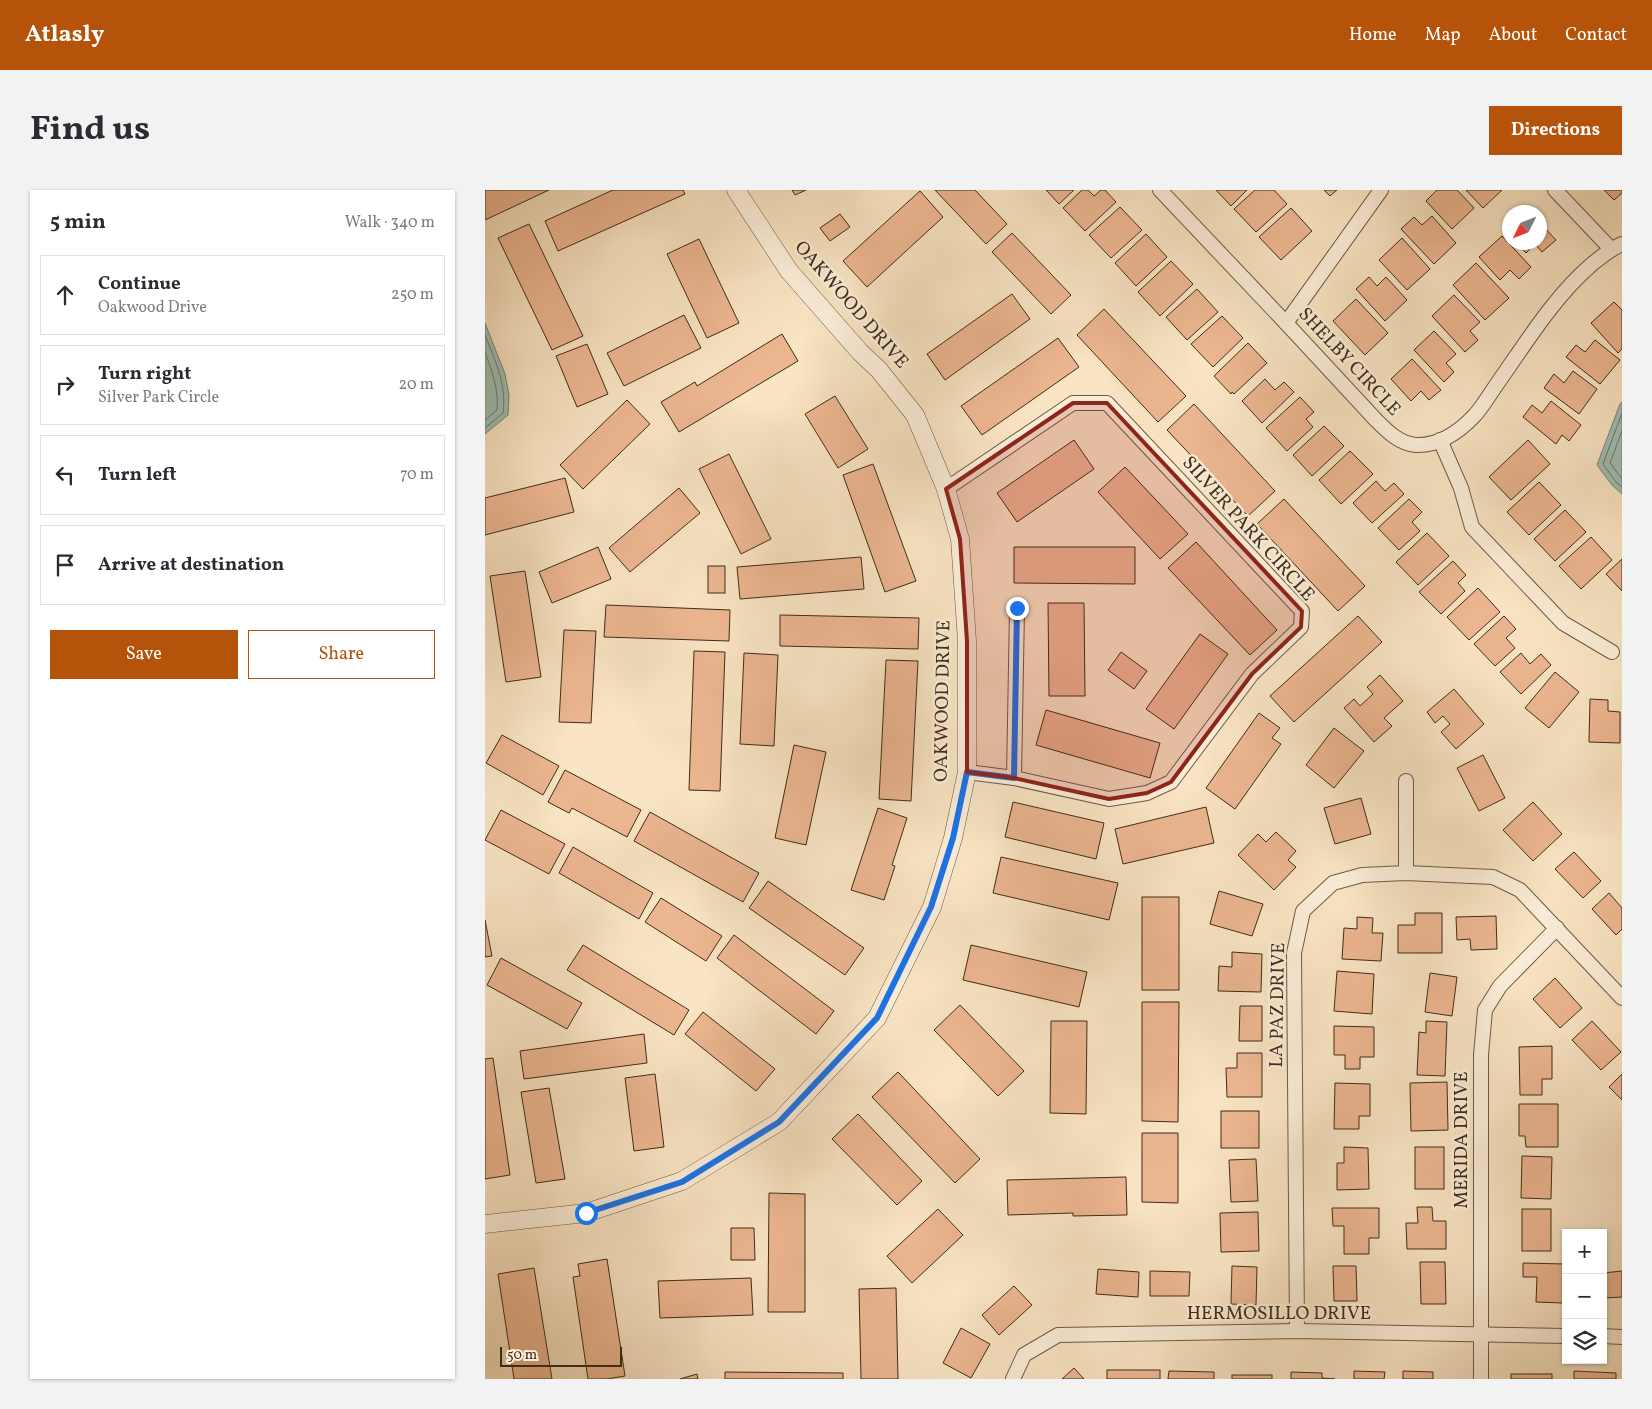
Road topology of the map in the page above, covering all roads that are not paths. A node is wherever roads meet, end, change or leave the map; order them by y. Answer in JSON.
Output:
{"nodes":[{"id":1,"x":736,"y":190,"type":"edge"},
{"id":2,"x":1160,"y":190,"type":"edge"},
{"id":3,"x":1381,"y":190,"type":"edge"},
{"id":4,"x":1555,"y":190,"type":"edge"},
{"id":5,"x":1616,"y":246,"type":"edge"},
{"id":6,"x":1286,"y":323,"type":"junction"},
{"id":7,"x":1440,"y":440,"type":"junction"},
{"id":8,"x":946,"y":489,"type":"junction"},
{"id":9,"x":1017,"y":608,"type":"dead end"},
{"id":10,"x":1612,"y":652,"type":"dead end"},
{"id":11,"x":967,"y":772,"type":"junction"},
{"id":12,"x":1014,"y":778,"type":"junction"},
{"id":13,"x":1406,"y":781,"type":"dead end"},
{"id":14,"x":1406,"y":873,"type":"junction"},
{"id":15,"x":1557,"y":928,"type":"junction"},
{"id":16,"x":1622,"y":998,"type":"edge"},
{"id":17,"x":485,"y":1224,"type":"edge"},
{"id":18,"x":1297,"y":1331,"type":"junction"},
{"id":19,"x":1481,"y":1335,"type":"junction"},
{"id":20,"x":1562,"y":1336,"type":"edge"},
{"id":21,"x":1607,"y":1336,"type":"edge"},
{"id":22,"x":1622,"y":1337,"type":"edge"},
{"id":23,"x":1013,"y":1379,"type":"edge"},
{"id":24,"x":1481,"y":1379,"type":"edge"}],
"edges":[{"from":1,"to":8,"type":"street","name":"OAKWOOD DRIVE"},
{"from":2,"to":6,"type":"street","name":"SHELBY CIRCLE"},
{"from":3,"to":6,"type":"street"},
{"from":4,"to":5,"type":"street"},
{"from":5,"to":7,"type":"street","name":"SHELBY CIRCLE"},
{"from":6,"to":7,"type":"street","name":"SHELBY CIRCLE"},
{"from":7,"to":10,"type":"street"},
{"from":8,"to":11,"type":"street","name":"OAKWOOD DRIVE"},
{"from":8,"to":12,"type":"street","name":"SILVER PARK CIRCLE"},
{"from":9,"to":12,"type":"street"},
{"from":11,"to":12,"type":"street","name":"SILVER PARK CIRCLE"},
{"from":11,"to":17,"type":"street","name":"OAKWOOD DRIVE"},
{"from":13,"to":14,"type":"street"},
{"from":14,"to":15,"type":"street","name":"LA PAZ DRIVE"},
{"from":14,"to":18,"type":"street","name":"LA PAZ DRIVE"},
{"from":15,"to":16,"type":"street","name":"LA PAZ DRIVE"},
{"from":15,"to":19,"type":"street","name":"MERIDA DRIVE"},
{"from":18,"to":19,"type":"street","name":"HERMOSILLO DRIVE"},
{"from":18,"to":23,"type":"street","name":"HERMOSILLO DRIVE"},
{"from":19,"to":20,"type":"street","name":"HERMOSILLO DRIVE"},
{"from":19,"to":24,"type":"street","name":"MERIDA DRIVE"},
{"from":21,"to":22,"type":"street"}]}
